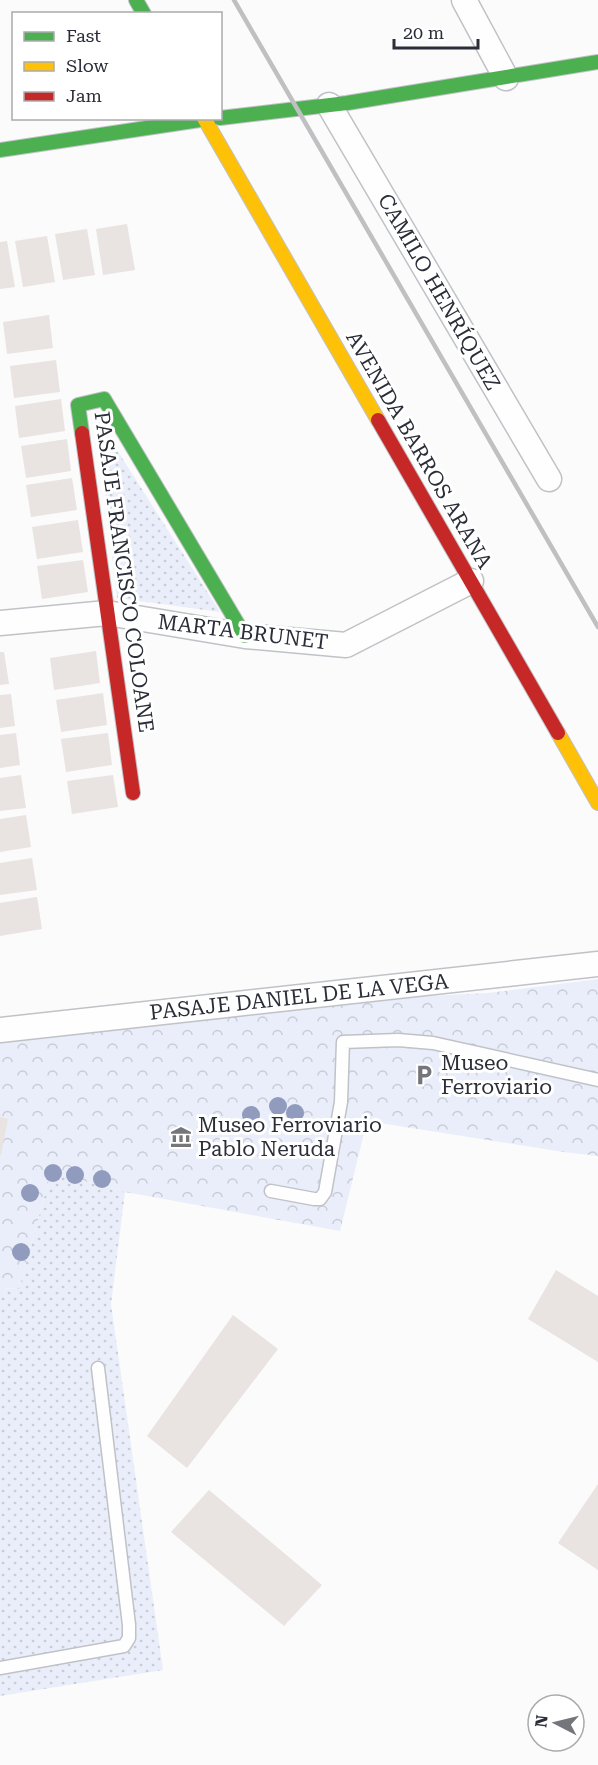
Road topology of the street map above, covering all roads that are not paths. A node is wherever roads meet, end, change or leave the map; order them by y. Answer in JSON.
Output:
{"nodes":[{"id":1,"x":464,"y":0,"type":"edge"},
{"id":2,"x":598,"y":62,"type":"edge"},
{"id":3,"x":506,"y":78,"type":"junction"},
{"id":4,"x":329,"y":105,"type":"junction"},
{"id":5,"x":222,"y":118,"type":"edge"},
{"id":6,"x":200,"y":120,"type":"edge"},
{"id":7,"x":208,"y":120,"type":"edge"},
{"id":8,"x":0,"y":150,"type":"edge"},
{"id":9,"x":549,"y":479,"type":"dead end"},
{"id":10,"x":471,"y":581,"type":"junction"},
{"id":11,"x":107,"y":612,"type":"junction"},
{"id":12,"x":0,"y":623,"type":"edge"},
{"id":13,"x":245,"y":636,"type":"junction"},
{"id":14,"x":134,"y":793,"type":"dead end"},
{"id":15,"x":598,"y":803,"type":"edge"},
{"id":16,"x":598,"y":964,"type":"edge"},
{"id":17,"x":0,"y":1030,"type":"edge"},
{"id":18,"x":598,"y":1080,"type":"edge"},
{"id":19,"x":271,"y":1191,"type":"dead end"},
{"id":20,"x":99,"y":1368,"type":"dead end"},
{"id":21,"x":0,"y":1668,"type":"edge"}],
"edges":[{"from":1,"to":3,"type":"street"},
{"from":2,"to":3,"type":"main road"},
{"from":3,"to":4,"type":"main road"},
{"from":4,"to":5,"type":"main road"},
{"from":4,"to":9,"type":"street","name":"CAMILO HENRÍQUEZ"},
{"from":6,"to":8,"type":"main road"},
{"from":7,"to":10,"type":"main road","name":"AVENIDA BARROS ARANA"},
{"from":10,"to":13,"type":"street","name":"MARTA BRUNET"},
{"from":10,"to":15,"type":"main road","name":"AVENIDA BARROS ARANA"},
{"from":11,"to":12,"type":"street","name":"MARTA BRUNET"},
{"from":11,"to":13,"type":"street","name":"MARTA BRUNET"},
{"from":11,"to":13,"type":"main road","name":"PASAJE FRANCISCO COLOANE"},
{"from":11,"to":14,"type":"main road","name":"PASAJE FRANCISCO COLOANE"},
{"from":16,"to":17,"type":"street","name":"PASAJE DANIEL DE LA VEGA"},
{"from":18,"to":19,"type":"lane"},
{"from":20,"to":21,"type":"lane"}]}
